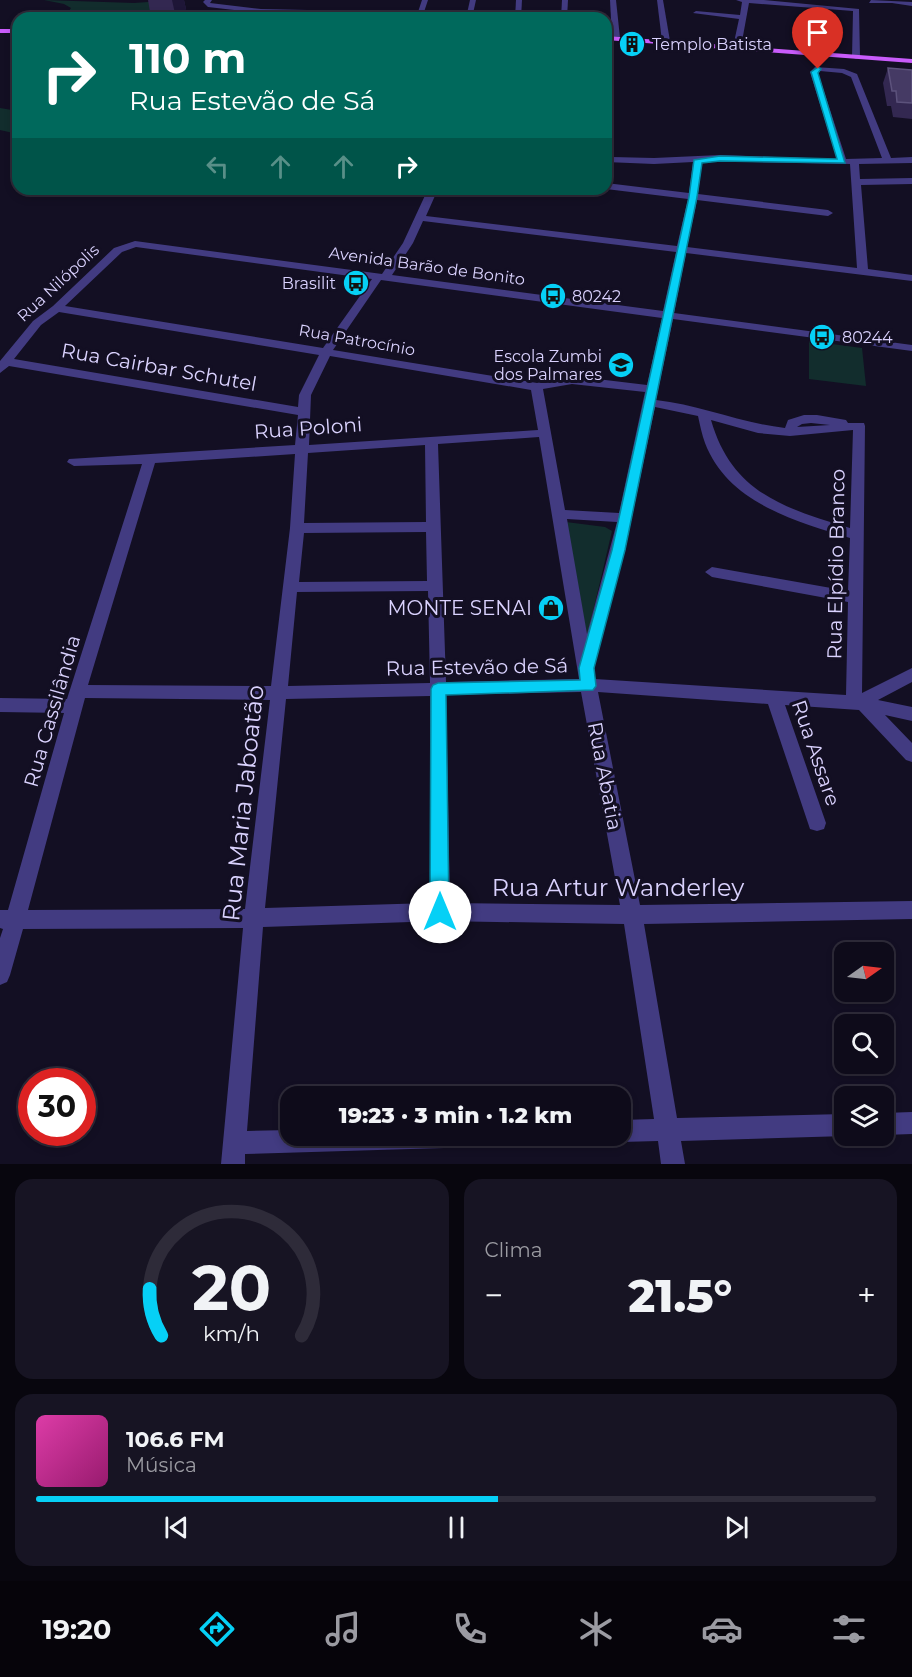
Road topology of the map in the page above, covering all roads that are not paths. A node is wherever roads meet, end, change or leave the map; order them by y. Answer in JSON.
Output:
{"nodes":[{"id":1,"x":614,"y":0,"type":"edge"},
{"id":2,"x":660,"y":0,"type":"edge"},
{"id":3,"x":739,"y":0,"type":"edge"},
{"id":4,"x":746,"y":0,"type":"edge"},
{"id":5,"x":208,"y":2,"type":"edge"},
{"id":6,"x":871,"y":2,"type":"dead end"},
{"id":7,"x":358,"y":3,"type":"dead end"},
{"id":8,"x":912,"y":4,"type":"edge"},
{"id":9,"x":246,"y":12,"type":"edge"},
{"id":10,"x":355,"y":12,"type":"edge"},
{"id":11,"x":696,"y":13,"type":"dead end"},
{"id":12,"x":743,"y":17,"type":"junction"},
{"id":13,"x":612,"y":38,"type":"edge"},
{"id":14,"x":616,"y":38,"type":"junction"},
{"id":15,"x":666,"y":41,"type":"junction"},
{"id":16,"x":737,"y":47,"type":"junction"},
{"id":17,"x":828,"y":55,"type":"junction"},
{"id":18,"x":856,"y":57,"type":"junction"},
{"id":19,"x":912,"y":61,"type":"edge"},
{"id":20,"x":828,"y":69,"type":"junction"},
{"id":21,"x":612,"y":159,"type":"edge"},
{"id":22,"x":698,"y":160,"type":"junction"},
{"id":23,"x":887,"y":160,"type":"junction"},
{"id":24,"x":912,"y":160,"type":"edge"},
{"id":25,"x":842,"y":161,"type":"junction"},
{"id":26,"x":854,"y":161,"type":"junction"},
{"id":27,"x":912,"y":181,"type":"edge"},
{"id":28,"x":856,"y":182,"type":"junction"},
{"id":29,"x":612,"y":187,"type":"edge"},
{"id":30,"x":431,"y":195,"type":"edge"},
{"id":31,"x":693,"y":197,"type":"junction"},
{"id":32,"x":828,"y":213,"type":"dead end"},
{"id":33,"x":422,"y":218,"type":"junction"},
{"id":34,"x":118,"y":250,"type":"joint"},
{"id":35,"x":680,"y":251,"type":"junction"},
{"id":36,"x":863,"y":272,"type":"junction"},
{"id":37,"x":382,"y":276,"type":"junction"},
{"id":38,"x":912,"y":278,"type":"edge"},
{"id":39,"x":57,"y":308,"type":"junction"},
{"id":40,"x":668,"y":315,"type":"junction"},
{"id":41,"x":912,"y":348,"type":"edge"},
{"id":42,"x":327,"y":351,"type":"junction"},
{"id":43,"x":4,"y":365,"type":"edge"},
{"id":44,"x":537,"y":387,"type":"junction"},
{"id":45,"x":651,"y":389,"type":"junction"},
{"id":46,"x":648,"y":403,"type":"junction"},
{"id":47,"x":303,"y":412,"type":"junction"},
{"id":48,"x":704,"y":416,"type":"junction"},
{"id":49,"x":546,"y":433,"type":"junction"},
{"id":50,"x":431,"y":440,"type":"junction"},
{"id":51,"x":303,"y":448,"type":"junction"},
{"id":52,"x":150,"y":459,"type":"junction"},
{"id":53,"x":74,"y":462,"type":"dead end"},
{"id":54,"x":558,"y":514,"type":"junction"},
{"id":55,"x":625,"y":518,"type":"junction"},
{"id":56,"x":433,"y":527,"type":"junction"},
{"id":57,"x":297,"y":528,"type":"junction"},
{"id":58,"x":858,"y":535,"type":"junction"},
{"id":59,"x":712,"y":572,"type":"dead end"},
{"id":60,"x":435,"y":586,"type":"junction"},
{"id":61,"x":291,"y":587,"type":"junction"},
{"id":62,"x":856,"y":598,"type":"junction"},
{"id":63,"x":912,"y":674,"type":"edge"},
{"id":64,"x":587,"y":677,"type":"junction"},
{"id":65,"x":438,"y":689,"type":"junction"},
{"id":66,"x":279,"y":693,"type":"junction"},
{"id":67,"x":774,"y":698,"type":"junction"},
{"id":68,"x":76,"y":699,"type":"junction"},
{"id":69,"x":858,"y":703,"type":"junction"},
{"id":70,"x":0,"y":705,"type":"edge"},
{"id":71,"x":912,"y":714,"type":"edge"},
{"id":72,"x":912,"y":755,"type":"edge"},
{"id":73,"x":817,"y":823,"type":"dead end"},
{"id":74,"x":912,"y":910,"type":"edge"},
{"id":75,"x":440,"y":912,"type":"junction"},
{"id":76,"x":632,"y":915,"type":"junction"},
{"id":77,"x":254,"y":916,"type":"junction"},
{"id":78,"x":8,"y":919,"type":"edge"},
{"id":79,"x":0,"y":975,"type":"edge"},
{"id":80,"x":912,"y":1123,"type":"edge"},
{"id":81,"x":894,"y":1124,"type":"edge"},
{"id":82,"x":834,"y":1125,"type":"edge"},
{"id":83,"x":667,"y":1129,"type":"junction"},
{"id":84,"x":631,"y":1131,"type":"edge"},
{"id":85,"x":327,"y":1146,"type":"edge"},
{"id":86,"x":234,"y":1154,"type":"edge"},
{"id":87,"x":673,"y":1164,"type":"edge"}],
"edges":[{"from":1,"to":14,"type":"street"},
{"from":2,"to":15,"type":"street"},
{"from":3,"to":4,"type":"street"},
{"from":4,"to":12,"type":"street"},
{"from":4,"to":18,"type":"street"},
{"from":5,"to":9,"type":"street"},
{"from":6,"to":8,"type":"street"},
{"from":7,"to":10,"type":"street"},
{"from":11,"to":12,"type":"street"},
{"from":12,"to":16,"type":"street"},
{"from":13,"to":14,"type":"main road"},
{"from":14,"to":15,"type":"main road"},
{"from":15,"to":16,"type":"main road"},
{"from":16,"to":17,"type":"main road"},
{"from":17,"to":18,"type":"main road"},
{"from":17,"to":20,"type":"street"},
{"from":18,"to":19,"type":"main road"},
{"from":20,"to":23,"type":"street"},
{"from":20,"to":25,"type":"street"},
{"from":21,"to":22,"type":"street"},
{"from":22,"to":25,"type":"street"},
{"from":22,"to":31,"type":"street"},
{"from":23,"to":24,"type":"street"},
{"from":23,"to":26,"type":"street"},
{"from":25,"to":26,"type":"street"},
{"from":26,"to":28,"type":"street"},
{"from":27,"to":28,"type":"street"},
{"from":28,"to":36,"type":"street"},
{"from":29,"to":31,"type":"street"},
{"from":30,"to":33,"type":"street","name":"Rua Maria Jaboatão"},
{"from":31,"to":32,"type":"street"},
{"from":31,"to":35,"type":"street"},
{"from":33,"to":35,"type":"street"},
{"from":33,"to":37,"type":"street","name":"Rua Maria Jaboatão"},
{"from":34,"to":37,"type":"street","name":"Avenida Barão de Bonito"},
{"from":34,"to":39,"type":"street","name":"Rua Nilópolis"},
{"from":35,"to":36,"type":"street"},
{"from":35,"to":40,"type":"street"},
{"from":36,"to":38,"type":"street"},
{"from":37,"to":40,"type":"street","name":"Avenida Barão de Bonito"},
{"from":37,"to":42,"type":"street","name":"Rua Maria Jaboatão"},
{"from":39,"to":42,"type":"street","name":"Rua Patrocínio"},
{"from":39,"to":43,"type":"street","name":"Rua Nilópolis"},
{"from":40,"to":41,"type":"street","name":"Avenida Barão de Bonito"},
{"from":40,"to":45,"type":"street"},
{"from":42,"to":44,"type":"street","name":"Rua Patrocínio"},
{"from":42,"to":47,"type":"street","name":"Rua Maria Jaboatão"},
{"from":43,"to":47,"type":"street","name":"Rua Cairbar Schutel"},
{"from":44,"to":45,"type":"street","name":"Rua Patrocínio"},
{"from":44,"to":49,"type":"street","name":"Rua Abatia"},
{"from":45,"to":46,"type":"street"},
{"from":46,"to":48,"type":"street"},
{"from":46,"to":55,"type":"street"},
{"from":47,"to":51,"type":"street","name":"Rua Maria Jaboatão"},
{"from":48,"to":58,"type":"street"},
{"from":48,"to":58,"type":"street","name":"Rua Elpídio Branco"},
{"from":49,"to":50,"type":"street","name":"Rua Poloni"},
{"from":49,"to":54,"type":"street","name":"Rua Abatia"},
{"from":50,"to":51,"type":"street","name":"Rua Poloni"},
{"from":50,"to":56,"type":"street"},
{"from":51,"to":52,"type":"street","name":"Rua Poloni"},
{"from":51,"to":57,"type":"street","name":"Rua Maria Jaboatão"},
{"from":52,"to":53,"type":"street","name":"Rua Poloni"},
{"from":52,"to":68,"type":"street","name":"Rua Cassilândia"},
{"from":54,"to":55,"type":"street"},
{"from":54,"to":64,"type":"street","name":"Rua Abatia"},
{"from":55,"to":64,"type":"street"},
{"from":56,"to":57,"type":"street"},
{"from":56,"to":60,"type":"street"},
{"from":57,"to":61,"type":"street","name":"Rua Maria Jaboatão"},
{"from":58,"to":62,"type":"street","name":"Rua Elpídio Branco"},
{"from":59,"to":62,"type":"street"},
{"from":60,"to":61,"type":"street"},
{"from":60,"to":65,"type":"street"},
{"from":61,"to":66,"type":"street","name":"Rua Maria Jaboatão"},
{"from":62,"to":69,"type":"street","name":"Rua Elpídio Branco"},
{"from":63,"to":69,"type":"street"},
{"from":64,"to":65,"type":"street","name":"Rua Estevão de Sá"},
{"from":64,"to":67,"type":"street","name":"Rua Estevão de Sá"},
{"from":64,"to":76,"type":"street","name":"Rua Abatia"},
{"from":65,"to":66,"type":"street","name":"Rua Estevão de Sá"},
{"from":65,"to":75,"type":"street"},
{"from":66,"to":68,"type":"street","name":"Rua Estevão de Sá"},
{"from":66,"to":77,"type":"street","name":"Rua Maria Jaboatão"},
{"from":67,"to":69,"type":"street","name":"Rua Estevão de Sá"},
{"from":67,"to":73,"type":"street","name":"Rua Assare"},
{"from":68,"to":70,"type":"street","name":"Rua Estevão de Sá"},
{"from":68,"to":78,"type":"street","name":"Rua Cassilândia"},
{"from":69,"to":71,"type":"street","name":"Rua Estevão de Sá"},
{"from":69,"to":72,"type":"street"},
{"from":74,"to":76,"type":"street","name":"Rua Artur Wanderley"},
{"from":75,"to":76,"type":"street","name":"Rua Artur Wanderley"},
{"from":75,"to":77,"type":"street","name":"Rua Artur Wanderley"},
{"from":76,"to":83,"type":"street","name":"Rua Abatia"},
{"from":77,"to":78,"type":"street","name":"Rua Artur Wanderley"},
{"from":77,"to":86,"type":"street","name":"Rua Maria Jaboatão"},
{"from":78,"to":79,"type":"street","name":"Rua Cassilândia"},
{"from":80,"to":81,"type":"street"},
{"from":82,"to":83,"type":"street"},
{"from":83,"to":84,"type":"street"},
{"from":83,"to":87,"type":"street","name":"Rua Abatia"},
{"from":85,"to":86,"type":"street"}]}
